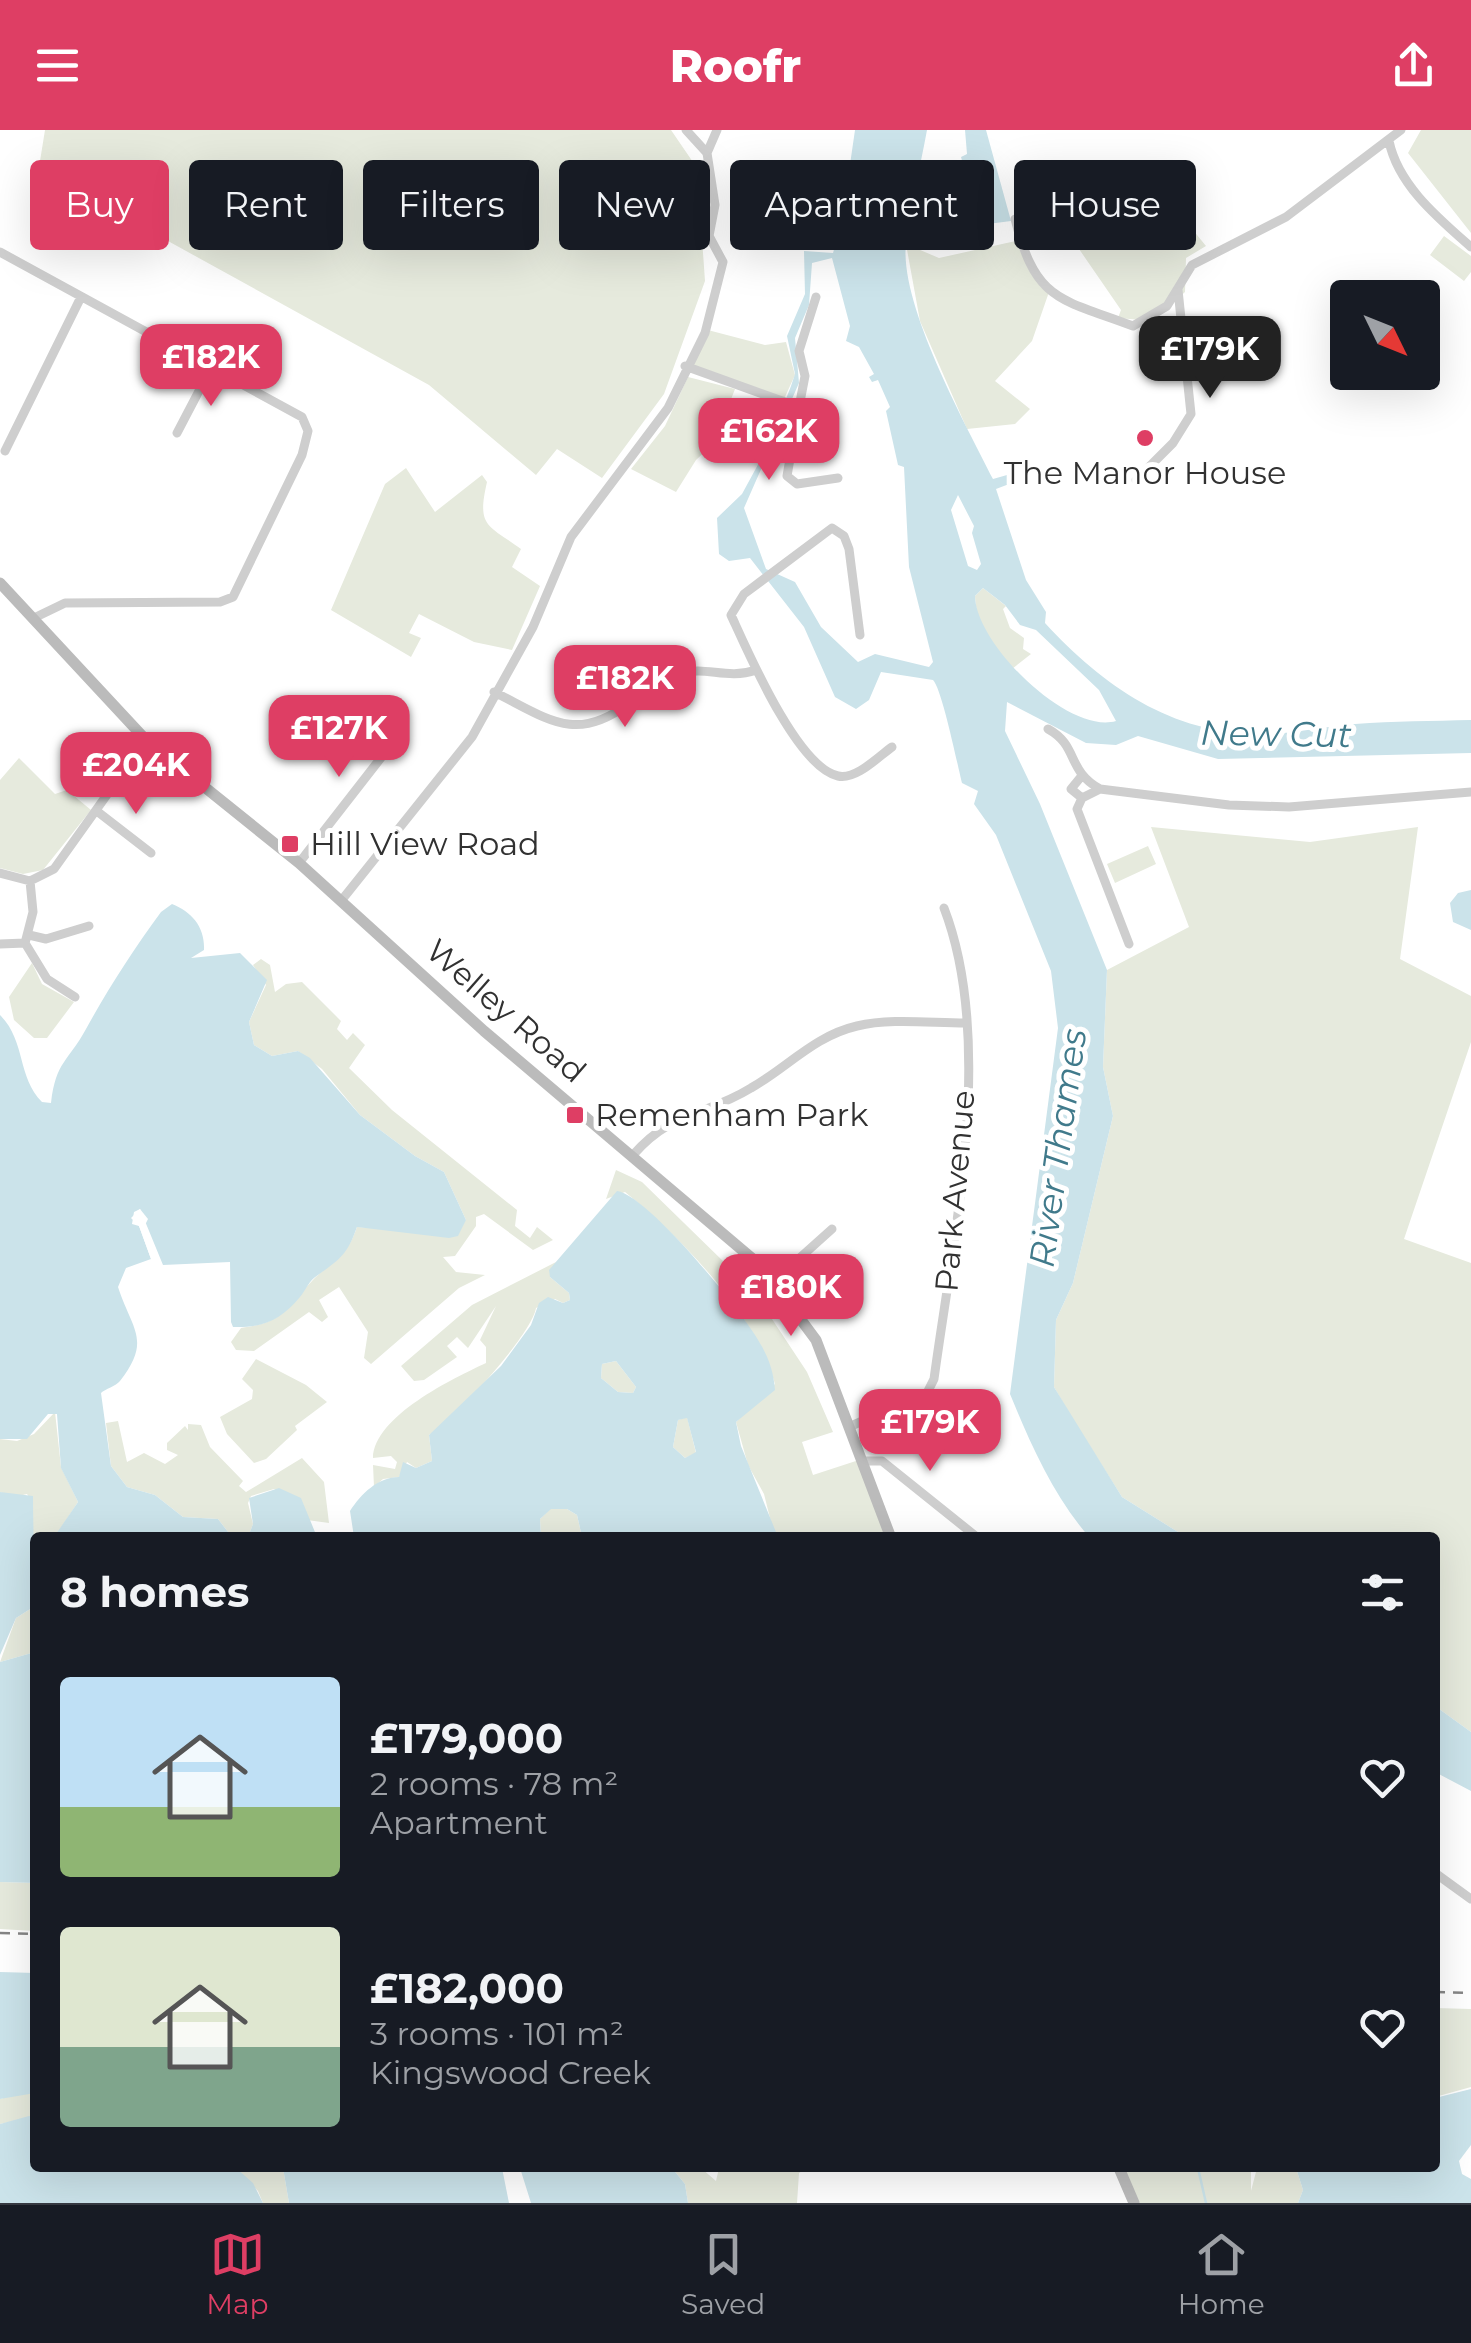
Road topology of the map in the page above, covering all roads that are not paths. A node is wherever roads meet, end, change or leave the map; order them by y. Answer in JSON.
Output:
{"nodes":[{"id":1,"x":686,"y":130,"type":"edge"},
{"id":2,"x":717,"y":130,"type":"edge"},
{"id":3,"x":1401,"y":130,"type":"edge"},
{"id":4,"x":1388,"y":141,"type":"junction"},
{"id":5,"x":707,"y":152,"type":"junction"},
{"id":6,"x":1471,"y":247,"type":"edge"},
{"id":7,"x":1024,"y":250,"type":"edge"},
{"id":8,"x":0,"y":252,"type":"edge"},
{"id":9,"x":1178,"y":290,"type":"junction"},
{"id":10,"x":81,"y":297,"type":"junction"},
{"id":11,"x":816,"y":297,"type":"dead end"},
{"id":12,"x":686,"y":366,"type":"junction"},
{"id":13,"x":211,"y":368,"type":"junction"},
{"id":14,"x":799,"y":407,"type":"junction"},
{"id":15,"x":177,"y":433,"type":"dead end"},
{"id":16,"x":5,"y":451,"type":"dead end"},
{"id":17,"x":838,"y":478,"type":"dead end"},
{"id":18,"x":1136,"y":480,"type":"dead end"},
{"id":19,"x":0,"y":583,"type":"edge"},
{"id":20,"x":36,"y":618,"type":"junction"},
{"id":21,"x":860,"y":635,"type":"dead end"},
{"id":22,"x":756,"y":670,"type":"junction"},
{"id":23,"x":494,"y":692,"type":"junction"},
{"id":24,"x":337,"y":704,"type":"dead end"},
{"id":25,"x":1048,"y":729,"type":"dead end"},
{"id":26,"x":146,"y":740,"type":"junction"},
{"id":27,"x":892,"y":747,"type":"dead end"},
{"id":28,"x":1080,"y":778,"type":"junction"},
{"id":29,"x":1100,"y":789,"type":"junction"},
{"id":30,"x":1471,"y":792,"type":"edge"},
{"id":31,"x":1082,"y":798,"type":"junction"},
{"id":32,"x":98,"y":812,"type":"junction"},
{"id":33,"x":141,"y":846,"type":"junction"},
{"id":34,"x":151,"y":854,"type":"dead end"},
{"id":35,"x":134,"y":855,"type":"dead end"},
{"id":36,"x":299,"y":863,"type":"junction"},
{"id":37,"x":0,"y":874,"type":"edge"},
{"id":38,"x":30,"y":881,"type":"junction"},
{"id":39,"x":340,"y":901,"type":"junction"},
{"id":40,"x":944,"y":908,"type":"dead end"},
{"id":41,"x":89,"y":926,"type":"dead end"},
{"id":42,"x":27,"y":939,"type":"junction"},
{"id":43,"x":0,"y":944,"type":"edge"},
{"id":44,"x":1129,"y":944,"type":"dead end"},
{"id":45,"x":75,"y":997,"type":"dead end"},
{"id":46,"x":965,"y":1024,"type":"junction"},
{"id":47,"x":633,"y":1156,"type":"junction"},
{"id":48,"x":832,"y":1230,"type":"dead end"},
{"id":49,"x":774,"y":1281,"type":"junction"},
{"id":50,"x":851,"y":1426,"type":"junction"},
{"id":51,"x":864,"y":1461,"type":"junction"},
{"id":52,"x":889,"y":1532,"type":"edge"},
{"id":53,"x":971,"y":1532,"type":"edge"},
{"id":54,"x":1440,"y":1877,"type":"edge"},
{"id":55,"x":1471,"y":1899,"type":"edge"},
{"id":56,"x":1120,"y":2172,"type":"edge"},
{"id":57,"x":1134,"y":2203,"type":"edge"}],
"edges":[{"from":1,"to":5,"type":"street"},
{"from":2,"to":5,"type":"street"},
{"from":3,"to":4,"type":"street"},
{"from":4,"to":6,"type":"street"},
{"from":4,"to":9,"type":"street"},
{"from":5,"to":12,"type":"street"},
{"from":7,"to":9,"type":"street"},
{"from":8,"to":10,"type":"street"},
{"from":9,"to":18,"type":"street"},
{"from":10,"to":13,"type":"street"},
{"from":10,"to":16,"type":"street"},
{"from":11,"to":14,"type":"street"},
{"from":12,"to":14,"type":"street"},
{"from":12,"to":23,"type":"street"},
{"from":13,"to":15,"type":"street"},
{"from":13,"to":20,"type":"street"},
{"from":14,"to":17,"type":"street"},
{"from":19,"to":20,"type":"main road","name":"Welley Road"},
{"from":20,"to":26,"type":"main road","name":"Welley Road"},
{"from":21,"to":22,"type":"street"},
{"from":22,"to":23,"type":"street"},
{"from":22,"to":27,"type":"street"},
{"from":23,"to":39,"type":"street"},
{"from":24,"to":36,"type":"street"},
{"from":25,"to":28,"type":"street"},
{"from":26,"to":32,"type":"street"},
{"from":26,"to":36,"type":"main road","name":"Welley Road"},
{"from":28,"to":29,"type":"street"},
{"from":28,"to":31,"type":"street"},
{"from":29,"to":30,"type":"street"},
{"from":29,"to":31,"type":"street"},
{"from":31,"to":44,"type":"street"},
{"from":32,"to":33,"type":"street"},
{"from":32,"to":38,"type":"street"},
{"from":33,"to":34,"type":"street"},
{"from":33,"to":35,"type":"street"},
{"from":36,"to":39,"type":"main road","name":"Welley Road"},
{"from":37,"to":38,"type":"street"},
{"from":38,"to":42,"type":"street"},
{"from":39,"to":47,"type":"main road","name":"Welley Road"},
{"from":40,"to":46,"type":"street","name":"Park Avenue"},
{"from":41,"to":42,"type":"street"},
{"from":42,"to":43,"type":"street"},
{"from":42,"to":45,"type":"street"},
{"from":46,"to":47,"type":"street"},
{"from":46,"to":50,"type":"street","name":"Park Avenue"},
{"from":47,"to":49,"type":"main road","name":"Welley Road"},
{"from":48,"to":49,"type":"street"},
{"from":49,"to":50,"type":"main road","name":"Welley Road"},
{"from":50,"to":51,"type":"main road","name":"Welley Road"},
{"from":51,"to":52,"type":"main road","name":"Welley Road"},
{"from":51,"to":53,"type":"street"},
{"from":54,"to":55,"type":"street"},
{"from":56,"to":57,"type":"main road"}]}
